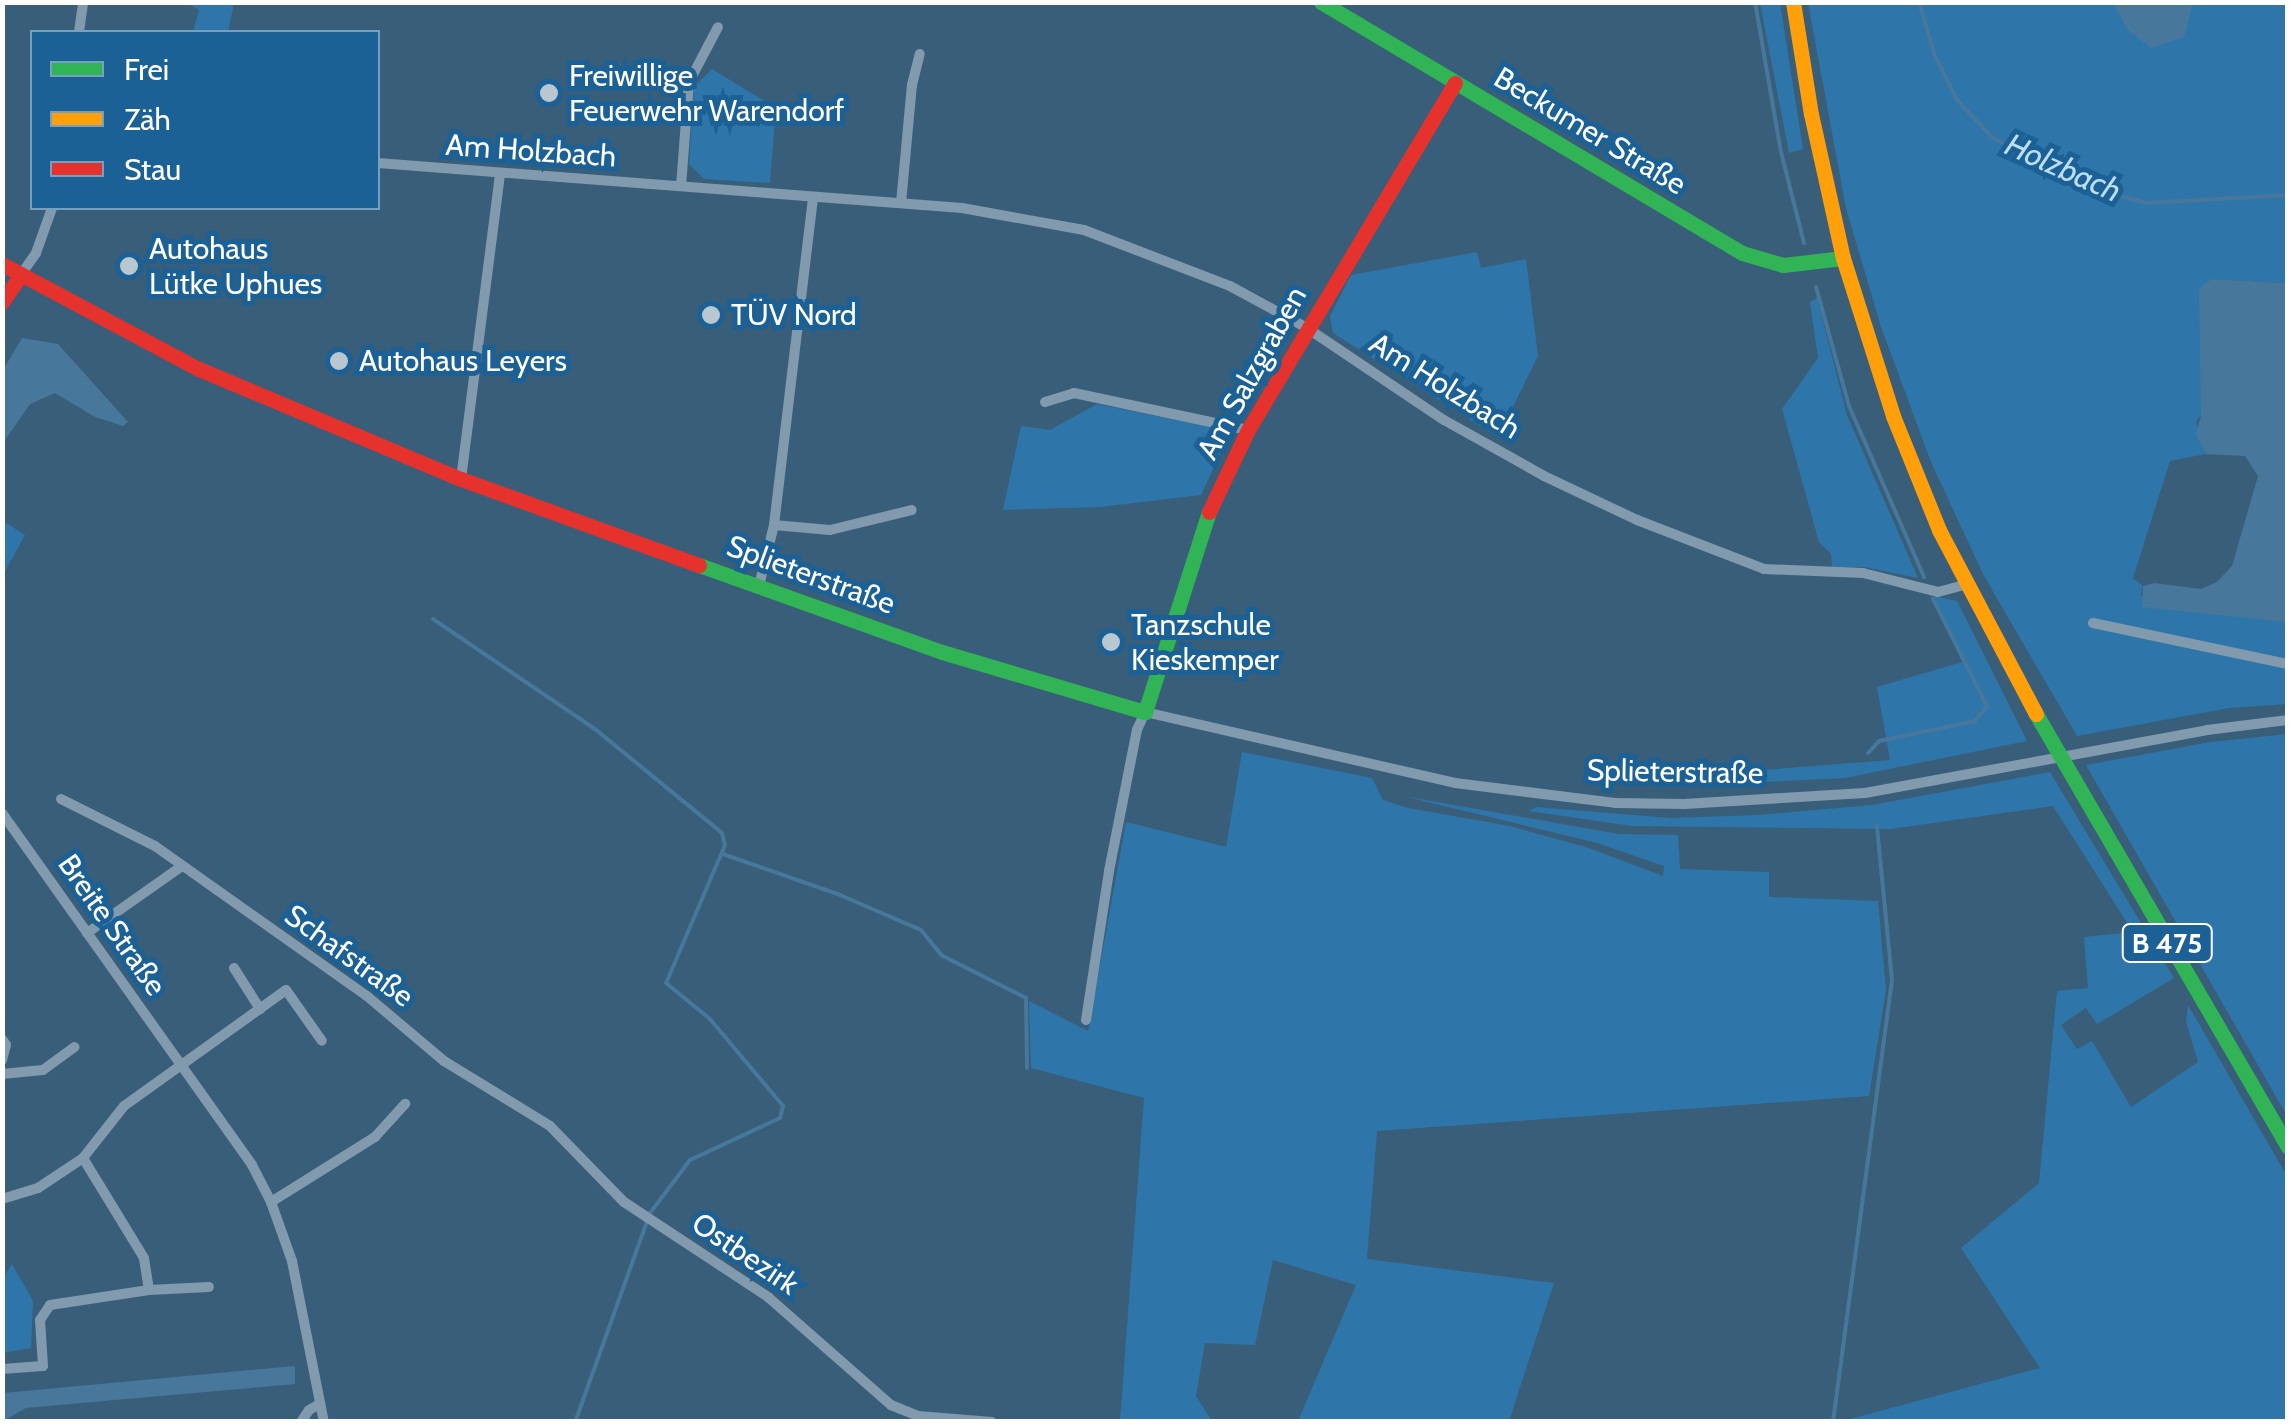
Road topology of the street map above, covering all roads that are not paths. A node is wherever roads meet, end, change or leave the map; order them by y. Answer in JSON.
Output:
{"nodes":[{"id":1,"x":83,"y":2,"type":"edge"},
{"id":2,"x":1321,"y":2,"type":"edge"},
{"id":3,"x":1793,"y":2,"type":"edge"},
{"id":4,"x":718,"y":27,"type":"dead end"},
{"id":5,"x":79,"y":30,"type":"edge"},
{"id":6,"x":920,"y":54,"type":"dead end"},
{"id":7,"x":1455,"y":82,"type":"junction"},
{"id":8,"x":380,"y":164,"type":"edge"},
{"id":9,"x":500,"y":176,"type":"junction"},
{"id":10,"x":681,"y":186,"type":"junction"},
{"id":11,"x":813,"y":197,"type":"junction"},
{"id":12,"x":902,"y":203,"type":"junction"},
{"id":13,"x":51,"y":210,"type":"edge"},
{"id":14,"x":1843,"y":258,"type":"junction"},
{"id":15,"x":2,"y":264,"type":"edge"},
{"id":16,"x":20,"y":276,"type":"junction"},
{"id":17,"x":2,"y":302,"type":"edge"},
{"id":18,"x":1307,"y":328,"type":"junction"},
{"id":19,"x":1045,"y":402,"type":"dead end"},
{"id":20,"x":1248,"y":430,"type":"junction"},
{"id":21,"x":461,"y":478,"type":"junction"},
{"id":22,"x":912,"y":510,"type":"dead end"},
{"id":23,"x":774,"y":526,"type":"junction"},
{"id":24,"x":1965,"y":584,"type":"junction"},
{"id":25,"x":759,"y":586,"type":"junction"},
{"id":26,"x":2094,"y":624,"type":"dead end"},
{"id":27,"x":2288,"y":664,"type":"edge"},
{"id":28,"x":1145,"y":712,"type":"junction"},
{"id":29,"x":2288,"y":720,"type":"edge"},
{"id":30,"x":61,"y":799,"type":"dead end"},
{"id":31,"x":2,"y":813,"type":"edge"},
{"id":32,"x":182,"y":866,"type":"junction"},
{"id":33,"x":87,"y":933,"type":"junction"},
{"id":34,"x":234,"y":968,"type":"dead end"},
{"id":35,"x":260,"y":1008,"type":"junction"},
{"id":36,"x":1086,"y":1020,"type":"dead end"},
{"id":37,"x":2,"y":1040,"type":"edge"},
{"id":38,"x":322,"y":1041,"type":"dead end"},
{"id":39,"x":75,"y":1047,"type":"dead end"},
{"id":40,"x":2,"y":1060,"type":"edge"},
{"id":41,"x":180,"y":1066,"type":"junction"},
{"id":42,"x":2,"y":1074,"type":"edge"},
{"id":43,"x":484,"y":1089,"type":"joint"},
{"id":44,"x":406,"y":1104,"type":"dead end"},
{"id":45,"x":2288,"y":1147,"type":"edge"},
{"id":46,"x":83,"y":1158,"type":"junction"},
{"id":47,"x":2,"y":1199,"type":"edge"},
{"id":48,"x":271,"y":1202,"type":"junction"},
{"id":49,"x":209,"y":1287,"type":"dead end"},
{"id":50,"x":149,"y":1290,"type":"junction"},
{"id":51,"x":2,"y":1369,"type":"edge"},
{"id":52,"x":320,"y":1404,"type":"junction"},
{"id":53,"x":302,"y":1422,"type":"edge"},
{"id":54,"x":324,"y":1422,"type":"edge"},
{"id":55,"x":992,"y":1422,"type":"edge"}],
"edges":[{"from":1,"to":5,"type":"street"},
{"from":2,"to":7,"type":"street","name":"Beckumer Straße"},
{"from":3,"to":14,"type":"street","number":"B 475"},
{"from":4,"to":10,"type":"street"},
{"from":6,"to":12,"type":"street"},
{"from":7,"to":14,"type":"street","name":"Beckumer Straße"},
{"from":7,"to":18,"type":"street","name":"Am Salzgraben"},
{"from":8,"to":9,"type":"street","name":"Am Holzbach"},
{"from":9,"to":10,"type":"street","name":"Am Holzbach"},
{"from":9,"to":21,"type":"street"},
{"from":10,"to":11,"type":"street","name":"Am Holzbach"},
{"from":11,"to":12,"type":"street","name":"Am Holzbach"},
{"from":11,"to":23,"type":"street"},
{"from":12,"to":18,"type":"street","name":"Am Holzbach"},
{"from":13,"to":16,"type":"street"},
{"from":14,"to":24,"type":"street","number":"B 475"},
{"from":15,"to":16,"type":"street","name":"Splieterstraße"},
{"from":16,"to":17,"type":"street"},
{"from":16,"to":21,"type":"street","name":"Splieterstraße"},
{"from":18,"to":20,"type":"street","name":"Am Salzgraben"},
{"from":18,"to":24,"type":"street","name":"Am Holzbach"},
{"from":19,"to":20,"type":"street"},
{"from":20,"to":28,"type":"street","name":"Am Salzgraben"},
{"from":21,"to":25,"type":"street","name":"Splieterstraße"},
{"from":22,"to":23,"type":"street","name":"Splieterstraße"},
{"from":23,"to":25,"type":"street"},
{"from":24,"to":45,"type":"street","number":"B 475"},
{"from":25,"to":28,"type":"street","name":"Splieterstraße"},
{"from":26,"to":27,"type":"street"},
{"from":28,"to":29,"type":"street","name":"Splieterstraße"},
{"from":28,"to":36,"type":"street"},
{"from":30,"to":32,"type":"street","name":"Schafstraße"},
{"from":31,"to":33,"type":"street","name":"Breite Straße"},
{"from":32,"to":33,"type":"street"},
{"from":32,"to":43,"type":"street","name":"Schafstraße"},
{"from":33,"to":41,"type":"street","name":"Breite Straße"},
{"from":34,"to":35,"type":"street"},
{"from":35,"to":38,"type":"street"},
{"from":35,"to":41,"type":"street"},
{"from":37,"to":40,"type":"street"},
{"from":39,"to":42,"type":"street"},
{"from":41,"to":46,"type":"street"},
{"from":41,"to":48,"type":"street","name":"Breite Straße"},
{"from":43,"to":55,"type":"street","name":"Ostbezirk"},
{"from":44,"to":48,"type":"street"},
{"from":46,"to":47,"type":"street"},
{"from":46,"to":50,"type":"street"},
{"from":48,"to":52,"type":"street","name":"Breite Straße"},
{"from":49,"to":50,"type":"street"},
{"from":50,"to":51,"type":"street"},
{"from":52,"to":53,"type":"street"},
{"from":52,"to":54,"type":"street"}]}
